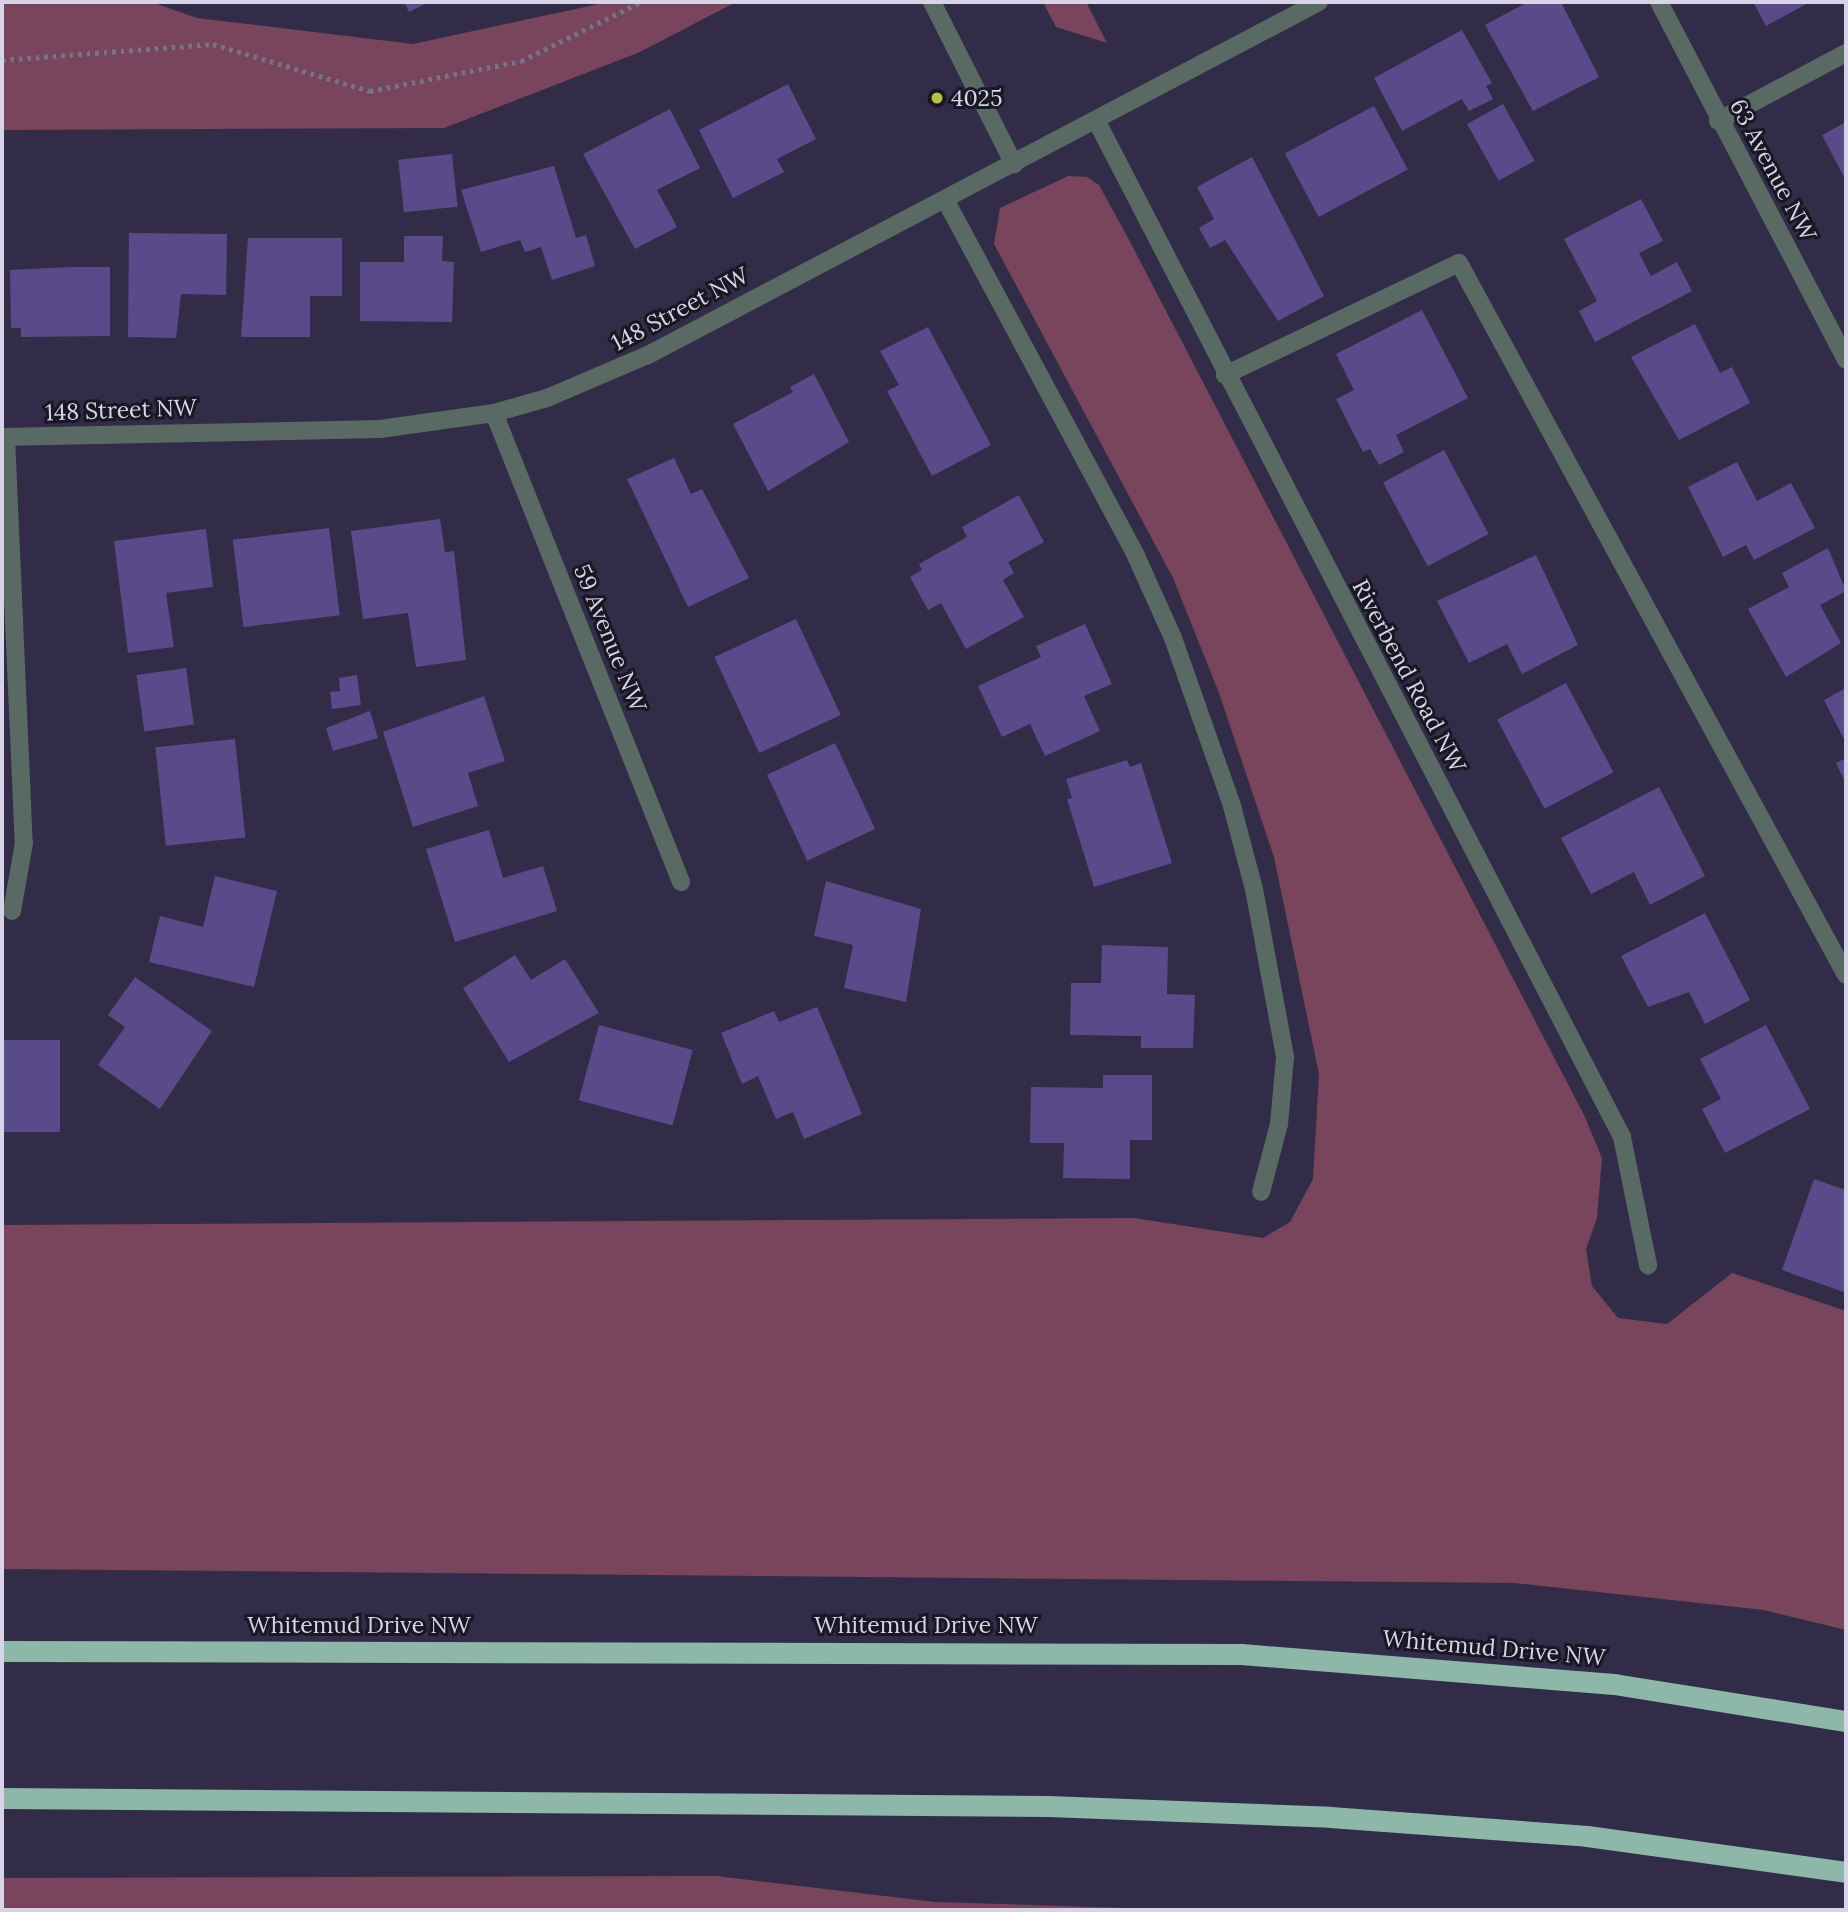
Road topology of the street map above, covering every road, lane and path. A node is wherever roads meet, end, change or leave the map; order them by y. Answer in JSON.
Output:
{"nodes":[{"id":1,"x":641,"y":2,"type":"edge"},
{"id":2,"x":932,"y":2,"type":"edge"},
{"id":3,"x":1319,"y":2,"type":"edge"},
{"id":4,"x":1659,"y":2,"type":"edge"},
{"id":5,"x":1846,"y":53,"type":"edge"},
{"id":6,"x":2,"y":60,"type":"edge"},
{"id":7,"x":1096,"y":120,"type":"junction"},
{"id":8,"x":1718,"y":121,"type":"junction"},
{"id":9,"x":1014,"y":164,"type":"junction"},
{"id":10,"x":946,"y":201,"type":"junction"},
{"id":11,"x":1846,"y":360,"type":"edge"},
{"id":12,"x":1225,"y":375,"type":"junction"},
{"id":13,"x":494,"y":413,"type":"junction"},
{"id":14,"x":4,"y":437,"type":"edge"},
{"id":15,"x":681,"y":882,"type":"dead end"},
{"id":16,"x":12,"y":911,"type":"dead end"},
{"id":17,"x":1846,"y":975,"type":"edge"},
{"id":18,"x":1261,"y":1192,"type":"dead end"},
{"id":19,"x":1648,"y":1265,"type":"dead end"},
{"id":20,"x":2,"y":1651,"type":"edge"},
{"id":21,"x":1846,"y":1721,"type":"edge"},
{"id":22,"x":2,"y":1798,"type":"edge"},
{"id":23,"x":277,"y":1800,"type":"junction"},
{"id":24,"x":2,"y":1812,"type":"edge"},
{"id":25,"x":1846,"y":1872,"type":"edge"}],
"edges":[{"from":1,"to":6,"type":"path"},
{"from":2,"to":9,"type":"street"},
{"from":3,"to":7,"type":"street","name":"148 Street NW"},
{"from":4,"to":8,"type":"street","name":"63 Avenue NW"},
{"from":5,"to":8,"type":"street"},
{"from":7,"to":9,"type":"street","name":"148 Street NW"},
{"from":7,"to":12,"type":"street","name":"Riverbend Road NW"},
{"from":8,"to":11,"type":"street","name":"63 Avenue NW"},
{"from":9,"to":10,"type":"street","name":"148 Street NW"},
{"from":10,"to":13,"type":"street","name":"148 Street NW"},
{"from":10,"to":18,"type":"street"},
{"from":12,"to":17,"type":"street"},
{"from":12,"to":19,"type":"street","name":"Riverbend Road NW"},
{"from":13,"to":14,"type":"street","name":"148 Street NW"},
{"from":13,"to":15,"type":"street","name":"59 Avenue NW"},
{"from":14,"to":16,"type":"street"},
{"from":20,"to":21,"type":"highway","name":"Whitemud Drive NW"},
{"from":22,"to":23,"type":"highway"},
{"from":23,"to":24,"type":"highway"},
{"from":23,"to":25,"type":"highway"}]}
